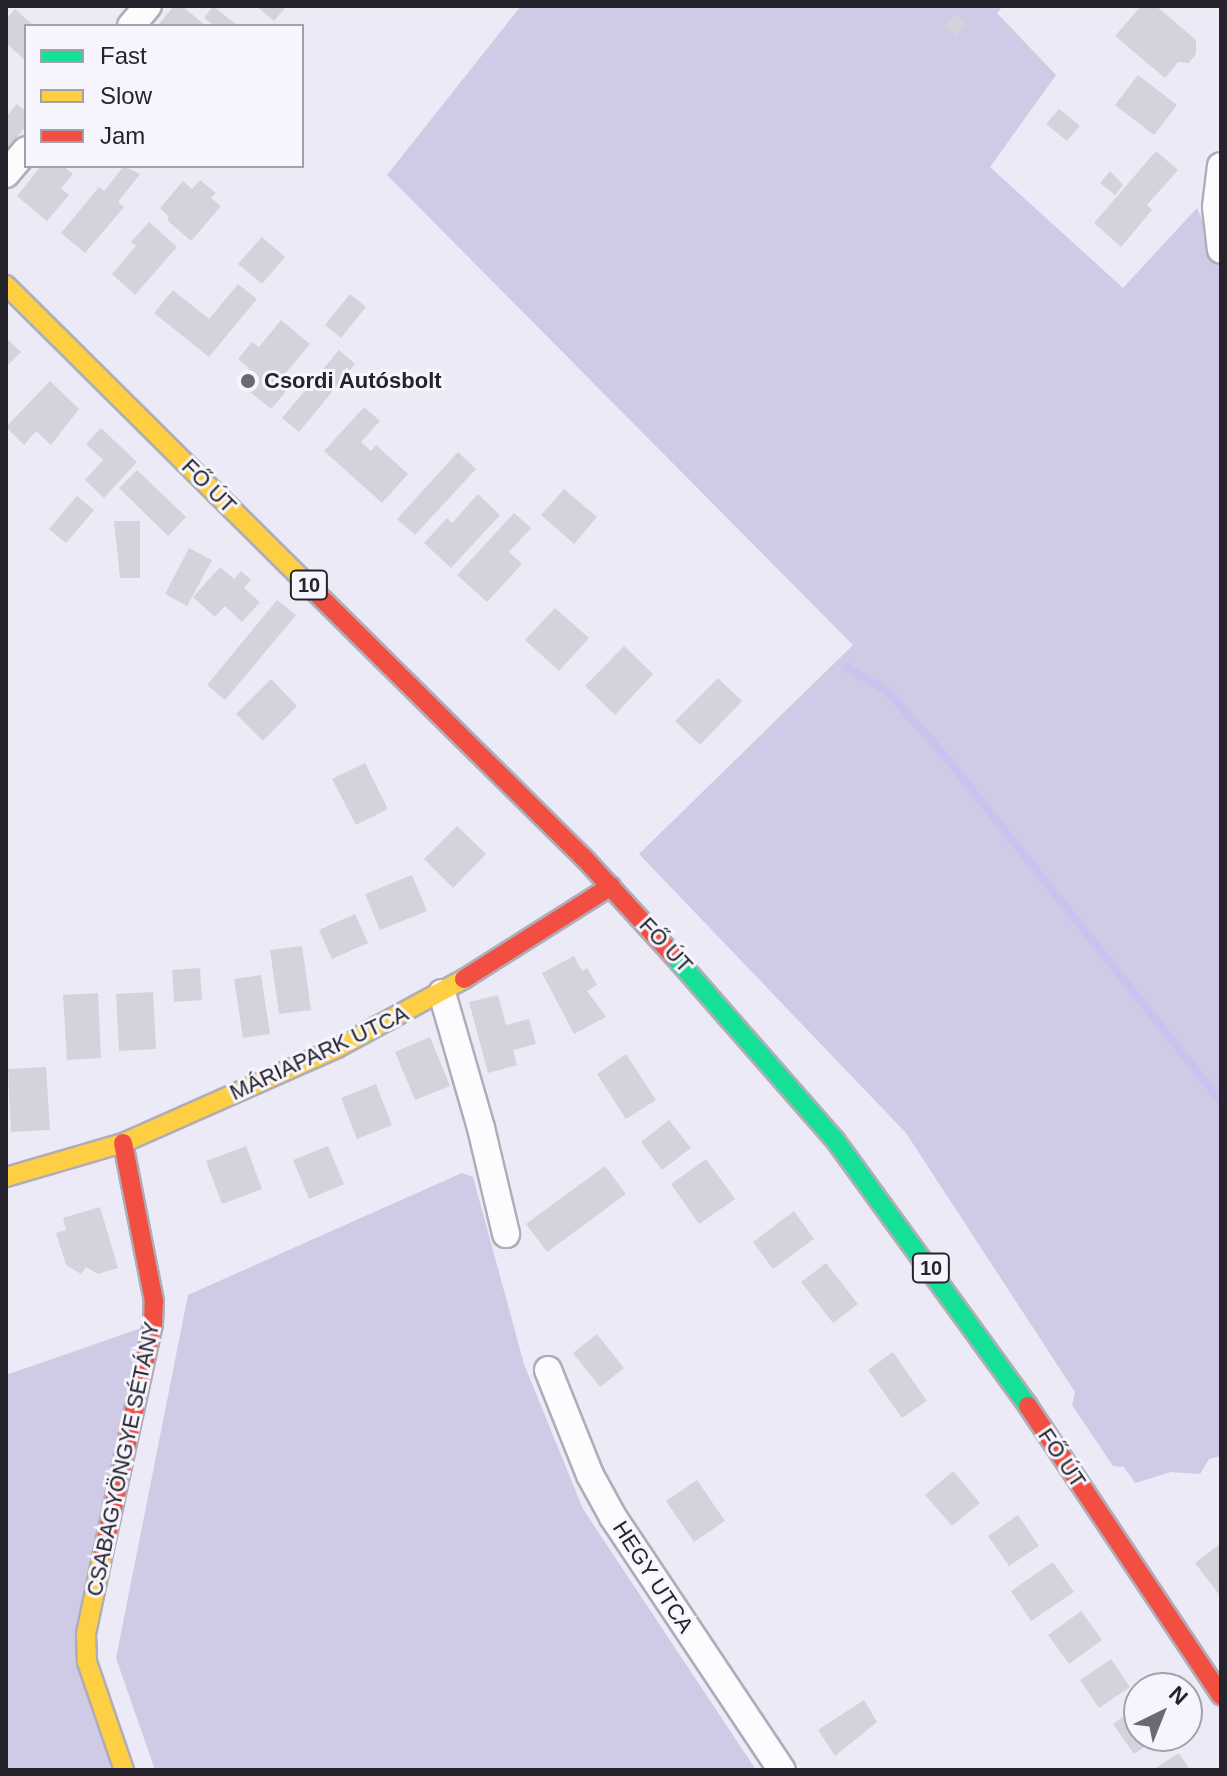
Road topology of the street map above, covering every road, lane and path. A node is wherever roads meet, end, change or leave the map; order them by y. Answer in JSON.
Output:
{"nodes":[{"id":1,"x":148,"y":6,"type":"edge"},
{"id":2,"x":133,"y":24,"type":"edge"},
{"id":3,"x":24,"y":152,"type":"edge"},
{"id":4,"x":1221,"y":166,"type":"edge"},
{"id":5,"x":6,"y":174,"type":"edge"},
{"id":6,"x":1221,"y":250,"type":"edge"},
{"id":7,"x":6,"y":285,"type":"edge"},
{"id":8,"x":611,"y":886,"type":"junction"},
{"id":9,"x":442,"y":993,"type":"junction"},
{"id":10,"x":123,"y":1143,"type":"junction"},
{"id":11,"x":6,"y":1177,"type":"edge"},
{"id":12,"x":506,"y":1234,"type":"dead end"},
{"id":13,"x":548,"y":1370,"type":"dead end"},
{"id":14,"x":1218,"y":1683,"type":"edge"},
{"id":15,"x":124,"y":1770,"type":"edge"},
{"id":16,"x":782,"y":1770,"type":"edge"}],
"edges":[{"from":1,"to":2,"type":"street"},
{"from":3,"to":5,"type":"street"},
{"from":4,"to":6,"type":"street"},
{"from":7,"to":8,"type":"main road","name":"FŐ ÚT","number":"10"},
{"from":8,"to":9,"type":"main road","name":"MÁRIAPARK UTCA"},
{"from":8,"to":14,"type":"main road","name":"FŐ ÚT","number":"10"},
{"from":9,"to":10,"type":"main road","name":"MÁRIAPARK UTCA"},
{"from":9,"to":12,"type":"street"},
{"from":10,"to":11,"type":"main road","name":"MÁRIAPARK UTCA"},
{"from":10,"to":15,"type":"main road","name":"CSABAGYÖNGYE SÉTÁNY"},
{"from":13,"to":16,"type":"street","name":"HEGY UTCA"}]}
